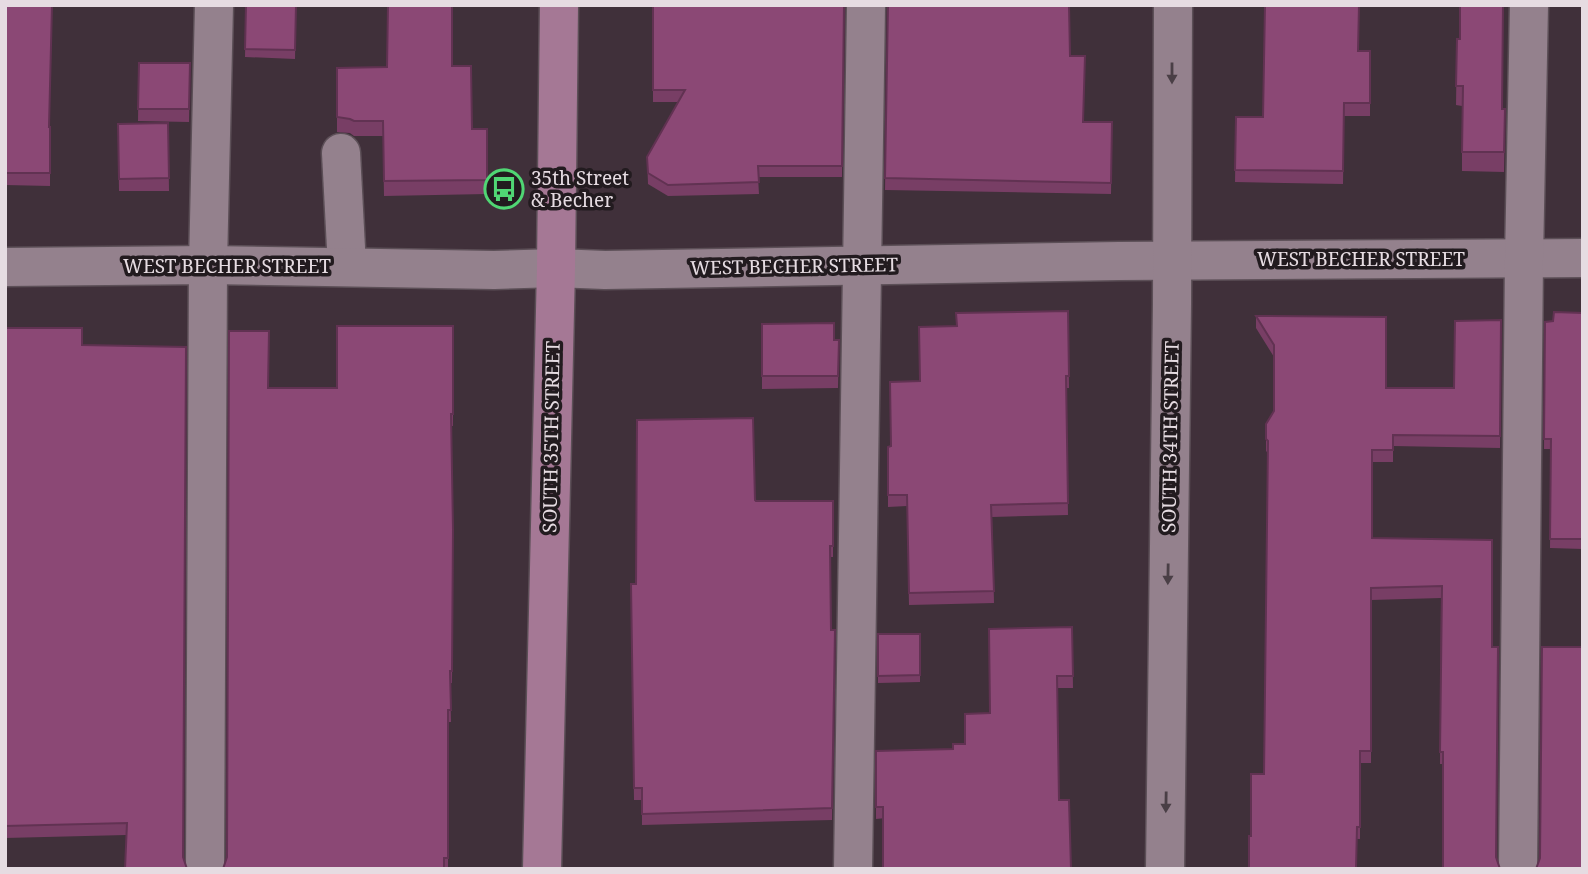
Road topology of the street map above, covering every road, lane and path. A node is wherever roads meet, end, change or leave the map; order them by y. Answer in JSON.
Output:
{"nodes":[{"id":1,"x":214,"y":5,"type":"edge"},
{"id":2,"x":559,"y":5,"type":"edge"},
{"id":3,"x":866,"y":5,"type":"edge"},
{"id":4,"x":1173,"y":5,"type":"edge"},
{"id":5,"x":1528,"y":5,"type":"edge"},
{"id":6,"x":341,"y":153,"type":"dead end"},
{"id":7,"x":1524,"y":258,"type":"junction"},
{"id":8,"x":1583,"y":258,"type":"edge"},
{"id":9,"x":1171,"y":261,"type":"junction"},
{"id":10,"x":208,"y":265,"type":"junction"},
{"id":11,"x":863,"y":265,"type":"junction"},
{"id":12,"x":5,"y":267,"type":"edge"},
{"id":13,"x":346,"y":267,"type":"junction"},
{"id":14,"x":556,"y":268,"type":"junction"},
{"id":15,"x":205,"y":869,"type":"edge"},
{"id":16,"x":542,"y":869,"type":"edge"},
{"id":17,"x":853,"y":869,"type":"edge"},
{"id":18,"x":1165,"y":869,"type":"edge"},
{"id":19,"x":1518,"y":869,"type":"edge"}],
"edges":[{"from":1,"to":10,"type":"street"},
{"from":2,"to":14,"type":"main road","name":"SOUTH 35TH STREET"},
{"from":3,"to":11,"type":"street"},
{"from":4,"to":9,"type":"street","name":"SOUTH 34TH STREET","one_way":true},
{"from":5,"to":7,"type":"street"},
{"from":6,"to":13,"type":"street"},
{"from":7,"to":8,"type":"street","name":"WEST BECHER STREET"},
{"from":7,"to":9,"type":"street","name":"WEST BECHER STREET"},
{"from":7,"to":19,"type":"street"},
{"from":9,"to":11,"type":"street","name":"WEST BECHER STREET"},
{"from":9,"to":18,"type":"street","name":"SOUTH 34TH STREET","one_way":true},
{"from":10,"to":12,"type":"street","name":"WEST BECHER STREET"},
{"from":10,"to":13,"type":"street","name":"WEST BECHER STREET"},
{"from":10,"to":15,"type":"street"},
{"from":11,"to":14,"type":"street","name":"WEST BECHER STREET"},
{"from":11,"to":17,"type":"street"},
{"from":13,"to":14,"type":"street","name":"WEST BECHER STREET"},
{"from":14,"to":16,"type":"main road","name":"SOUTH 35TH STREET"}]}
